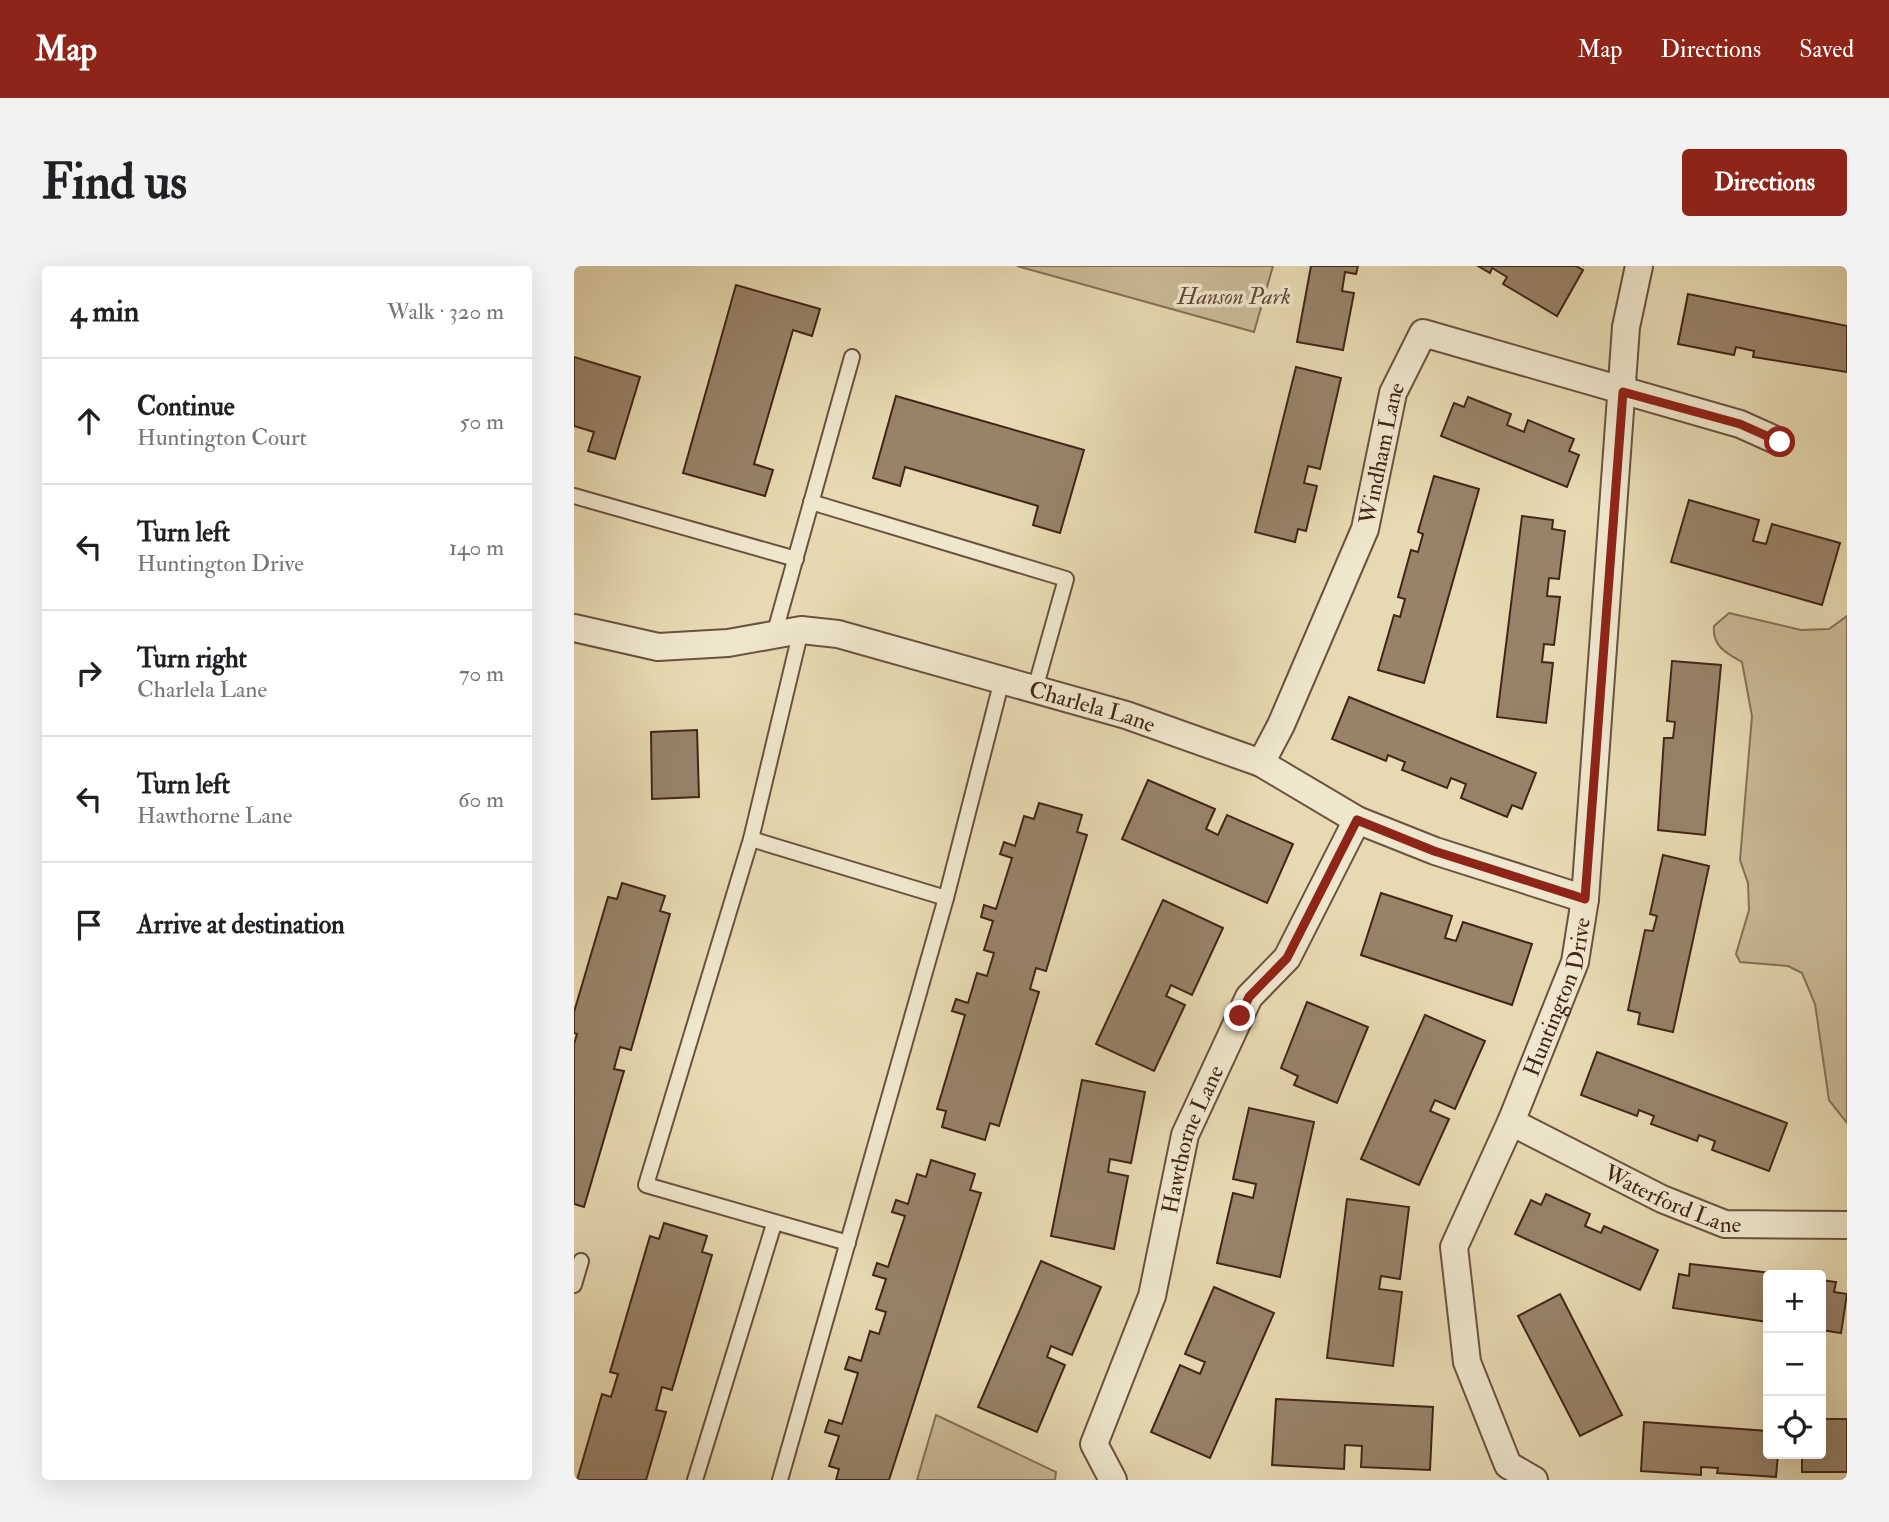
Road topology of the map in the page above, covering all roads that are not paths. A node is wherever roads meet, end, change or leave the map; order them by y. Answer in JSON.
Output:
{"nodes":[{"id":1,"x":1639,"y":266,"type":"edge"},
{"id":2,"x":852,"y":357,"type":"dead end"},
{"id":3,"x":1623,"y":392,"type":"junction"},
{"id":4,"x":1780,"y":442,"type":"dead end"},
{"id":5,"x":574,"y":496,"type":"edge"},
{"id":6,"x":811,"y":502,"type":"junction"},
{"id":7,"x":796,"y":559,"type":"junction"},
{"id":8,"x":575,"y":630,"type":"edge"},
{"id":9,"x":801,"y":630,"type":"junction"},
{"id":10,"x":774,"y":635,"type":"junction"},
{"id":11,"x":1002,"y":680,"type":"junction"},
{"id":12,"x":1035,"y":689,"type":"junction"},
{"id":13,"x":1261,"y":763,"type":"junction"},
{"id":14,"x":1357,"y":820,"type":"junction"},
{"id":15,"x":751,"y":839,"type":"junction"},
{"id":16,"x":946,"y":898,"type":"junction"},
{"id":17,"x":1585,"y":899,"type":"junction"},
{"id":18,"x":1511,"y":1122,"type":"junction"},
{"id":19,"x":774,"y":1224,"type":"junction"},
{"id":20,"x":1847,"y":1224,"type":"edge"},
{"id":21,"x":848,"y":1243,"type":"junction"},
{"id":22,"x":582,"y":1261,"type":"dead end"},
{"id":23,"x":574,"y":1285,"type":"edge"},
{"id":24,"x":1503,"y":1473,"type":"edge"},
{"id":25,"x":695,"y":1480,"type":"edge"},
{"id":26,"x":780,"y":1480,"type":"edge"},
{"id":27,"x":1113,"y":1480,"type":"edge"},
{"id":28,"x":1534,"y":1480,"type":"edge"}],
"edges":[{"from":1,"to":3,"type":"street","name":"Huntington Drive"},
{"from":2,"to":6,"type":"lane"},
{"from":3,"to":4,"type":"street"},
{"from":3,"to":13,"type":"street","name":"Windham Lane"},
{"from":3,"to":17,"type":"street","name":"Huntington Drive"},
{"from":5,"to":7,"type":"lane"},
{"from":6,"to":7,"type":"lane"},
{"from":6,"to":12,"type":"lane"},
{"from":7,"to":10,"type":"lane"},
{"from":8,"to":10,"type":"street","name":"Charlela Lane"},
{"from":9,"to":10,"type":"street","name":"Charlela Lane"},
{"from":9,"to":11,"type":"street","name":"Charlela Lane"},
{"from":9,"to":15,"type":"lane"},
{"from":11,"to":12,"type":"street","name":"Charlela Lane"},
{"from":11,"to":16,"type":"lane"},
{"from":12,"to":13,"type":"street","name":"Charlela Lane"},
{"from":13,"to":14,"type":"street","name":"Charlela Lane"},
{"from":14,"to":17,"type":"street","name":"Charlela Lane"},
{"from":14,"to":27,"type":"street","name":"Hawthorne Lane"},
{"from":15,"to":16,"type":"lane"},
{"from":15,"to":19,"type":"lane"},
{"from":16,"to":21,"type":"lane"},
{"from":17,"to":18,"type":"street","name":"Huntington Drive"},
{"from":18,"to":20,"type":"street","name":"Waterford Lane"},
{"from":18,"to":24,"type":"street","name":"Huntington Drive"},
{"from":19,"to":21,"type":"lane"},
{"from":19,"to":25,"type":"lane"},
{"from":21,"to":26,"type":"lane"},
{"from":22,"to":23,"type":"lane"},
{"from":24,"to":28,"type":"street","name":"Huntington Drive"}]}
